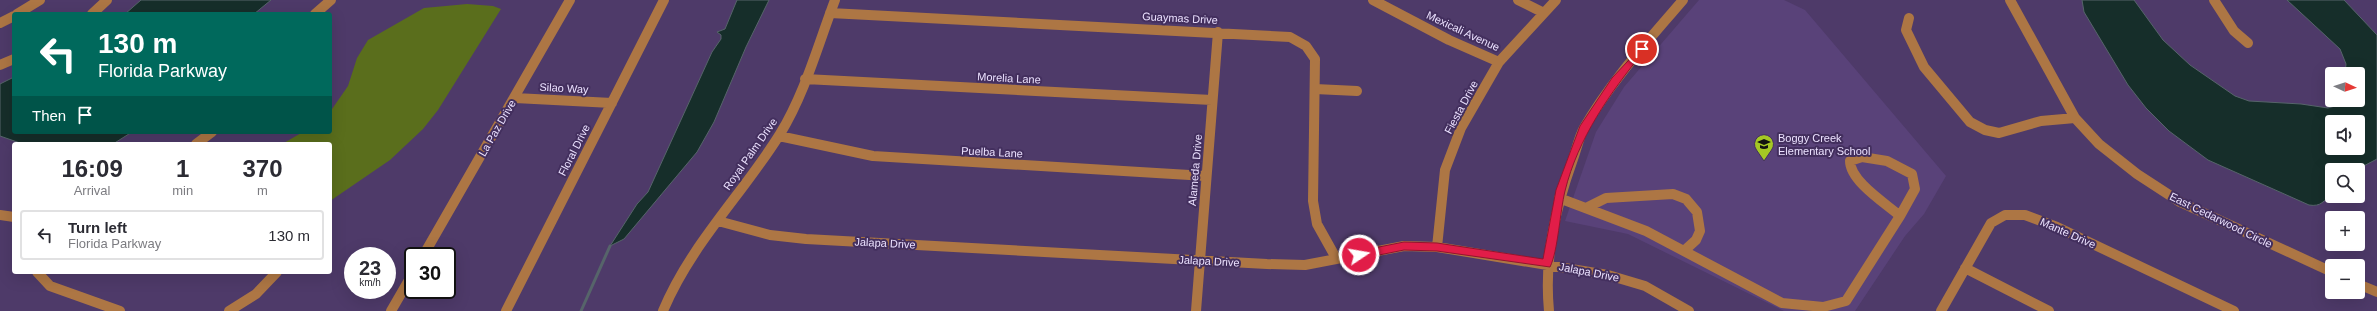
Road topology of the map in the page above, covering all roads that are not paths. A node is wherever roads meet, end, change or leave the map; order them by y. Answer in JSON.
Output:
{"nodes":[{"id":1,"x":40,"y":0,"type":"edge"},
{"id":2,"x":107,"y":0,"type":"edge"},
{"id":3,"x":331,"y":0,"type":"edge"},
{"id":4,"x":570,"y":0,"type":"edge"},
{"id":5,"x":664,"y":0,"type":"edge"},
{"id":6,"x":835,"y":0,"type":"edge"},
{"id":7,"x":1373,"y":0,"type":"edge"},
{"id":8,"x":1518,"y":0,"type":"edge"},
{"id":9,"x":1556,"y":0,"type":"edge"},
{"id":10,"x":1683,"y":0,"type":"edge"},
{"id":11,"x":2010,"y":0,"type":"edge"},
{"id":12,"x":2214,"y":0,"type":"edge"},
{"id":13,"x":20,"y":12,"type":"edge"},
{"id":14,"x":94,"y":12,"type":"edge"},
{"id":15,"x":316,"y":12,"type":"edge"},
{"id":16,"x":1544,"y":12,"type":"junction"},
{"id":17,"x":830,"y":13,"type":"junction"},
{"id":18,"x":12,"y":17,"type":"edge"},
{"id":19,"x":1909,"y":18,"type":"dead end"},
{"id":20,"x":0,"y":23,"type":"edge"},
{"id":21,"x":1218,"y":32,"type":"junction"},
{"id":22,"x":2248,"y":44,"type":"dead end"},
{"id":23,"x":12,"y":60,"type":"edge"},
{"id":24,"x":1499,"y":62,"type":"junction"},
{"id":25,"x":0,"y":65,"type":"edge"},
{"id":26,"x":805,"y":79,"type":"junction"},
{"id":27,"x":1315,"y":89,"type":"junction"},
{"id":28,"x":1357,"y":92,"type":"dead end"},
{"id":29,"x":515,"y":98,"type":"junction"},
{"id":30,"x":1212,"y":100,"type":"junction"},
{"id":31,"x":612,"y":103,"type":"junction"},
{"id":32,"x":2074,"y":118,"type":"junction"},
{"id":33,"x":209,"y":134,"type":"edge"},
{"id":34,"x":779,"y":136,"type":"junction"},
{"id":35,"x":199,"y":142,"type":"edge"},
{"id":36,"x":1206,"y":176,"type":"junction"},
{"id":37,"x":1559,"y":198,"type":"junction"},
{"id":38,"x":1588,"y":207,"type":"junction"},
{"id":39,"x":0,"y":216,"type":"edge"},
{"id":40,"x":1900,"y":216,"type":"junction"},
{"id":41,"x":12,"y":217,"type":"edge"},
{"id":42,"x":718,"y":221,"type":"junction"},
{"id":43,"x":428,"y":247,"type":"edge"},
{"id":44,"x":1437,"y":247,"type":"junction"},
{"id":45,"x":1685,"y":250,"type":"junction"},
{"id":46,"x":1336,"y":258,"type":"junction"},
{"id":47,"x":1200,"y":260,"type":"junction"},
{"id":48,"x":1546,"y":264,"type":"junction"},
{"id":49,"x":1964,"y":268,"type":"junction"},
{"id":50,"x":2325,"y":269,"type":"edge"},
{"id":51,"x":39,"y":274,"type":"edge"},
{"id":52,"x":275,"y":274,"type":"edge"},
{"id":53,"x":2365,"y":287,"type":"edge"},
{"id":54,"x":404,"y":289,"type":"edge"},
{"id":55,"x":2377,"y":292,"type":"edge"},
{"id":56,"x":120,"y":311,"type":"edge"},
{"id":57,"x":229,"y":311,"type":"edge"},
{"id":58,"x":391,"y":311,"type":"edge"},
{"id":59,"x":506,"y":311,"type":"edge"},
{"id":60,"x":663,"y":311,"type":"edge"},
{"id":61,"x":1196,"y":311,"type":"edge"},
{"id":62,"x":1549,"y":311,"type":"edge"},
{"id":63,"x":1689,"y":311,"type":"edge"},
{"id":64,"x":1941,"y":311,"type":"edge"},
{"id":65,"x":2049,"y":311,"type":"edge"},
{"id":66,"x":2234,"y":311,"type":"edge"}],
"edges":[{"from":1,"to":13,"type":"street"},
{"from":2,"to":14,"type":"street"},
{"from":3,"to":15,"type":"street"},
{"from":4,"to":29,"type":"street","name":"La Paz Drive"},
{"from":5,"to":31,"type":"street","name":"Floral Drive"},
{"from":6,"to":17,"type":"street","name":"Royal Palm Drive"},
{"from":7,"to":24,"type":"street","name":"Mexicali Avenue"},
{"from":8,"to":16,"type":"street"},
{"from":9,"to":16,"type":"street","name":"Fiesta Drive"},
{"from":10,"to":37,"type":"street"},
{"from":11,"to":32,"type":"street","name":"East Cedarwood Circle"},
{"from":12,"to":22,"type":"street"},
{"from":16,"to":24,"type":"street","name":"Fiesta Drive"},
{"from":17,"to":21,"type":"street","name":"Guaymas Drive"},
{"from":17,"to":26,"type":"street","name":"Royal Palm Drive"},
{"from":18,"to":20,"type":"street"},
{"from":19,"to":32,"type":"street"},
{"from":21,"to":27,"type":"street","name":"Guaymas Drive"},
{"from":21,"to":30,"type":"street","name":"Alameda Drive"},
{"from":23,"to":25,"type":"street"},
{"from":24,"to":44,"type":"street","name":"Fiesta Drive"},
{"from":26,"to":30,"type":"street","name":"Morelia Lane"},
{"from":26,"to":34,"type":"street","name":"Royal Palm Drive"},
{"from":27,"to":28,"type":"street"},
{"from":27,"to":46,"type":"street","name":"Guaymas Drive"},
{"from":29,"to":31,"type":"street","name":"Silao Way"},
{"from":29,"to":43,"type":"street","name":"La Paz Drive"},
{"from":30,"to":36,"type":"street","name":"Alameda Drive"},
{"from":31,"to":59,"type":"street","name":"Floral Drive"},
{"from":32,"to":50,"type":"street","name":"East Cedarwood Circle"},
{"from":33,"to":35,"type":"street"},
{"from":34,"to":36,"type":"street","name":"Puelba Lane"},
{"from":34,"to":42,"type":"street","name":"Royal Palm Drive"},
{"from":36,"to":47,"type":"street","name":"Alameda Drive"},
{"from":37,"to":38,"type":"street"},
{"from":37,"to":48,"type":"street"},
{"from":38,"to":45,"type":"street"},
{"from":38,"to":45,"type":"street"},
{"from":39,"to":41,"type":"street"},
{"from":40,"to":40,"type":"street"},
{"from":40,"to":45,"type":"street"},
{"from":42,"to":47,"type":"street","name":"Jalapa Drive"},
{"from":42,"to":60,"type":"street","name":"Royal Palm Drive"},
{"from":44,"to":46,"type":"street","name":"Jalapa Drive"},
{"from":44,"to":48,"type":"street","name":"Jalapa Drive"},
{"from":46,"to":47,"type":"street","name":"Jalapa Drive"},
{"from":47,"to":61,"type":"street","name":"Alameda Drive"},
{"from":48,"to":62,"type":"street"},
{"from":48,"to":63,"type":"street","name":"Jalapa Drive"},
{"from":49,"to":64,"type":"street","name":"Mante Drive"},
{"from":49,"to":65,"type":"street"},
{"from":49,"to":66,"type":"street","name":"Mante Drive"},
{"from":51,"to":56,"type":"street"},
{"from":52,"to":57,"type":"street"},
{"from":53,"to":55,"type":"street"},
{"from":54,"to":58,"type":"street"}]}
